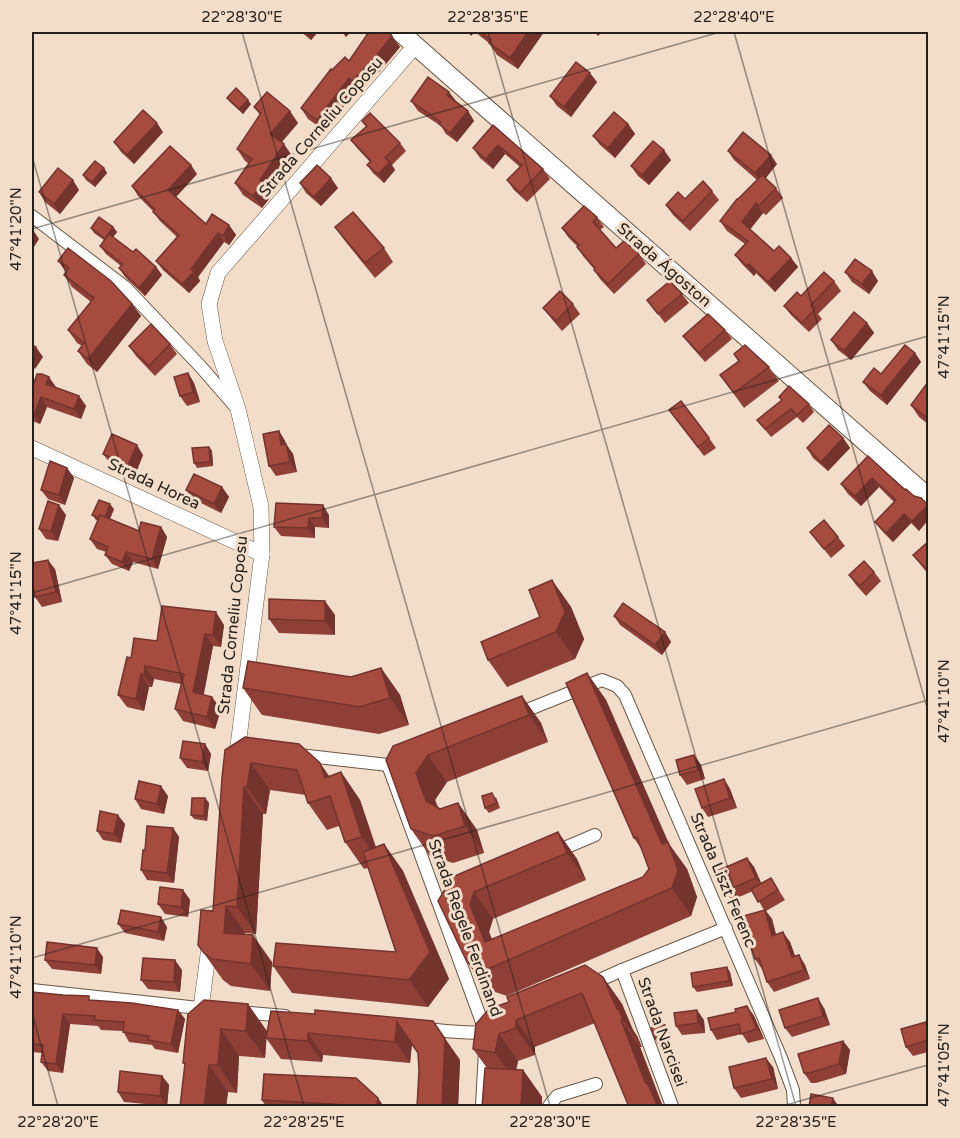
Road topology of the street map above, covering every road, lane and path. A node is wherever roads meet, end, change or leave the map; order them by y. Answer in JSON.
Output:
{"nodes":[{"id":1,"x":400,"y":32,"type":"edge"},
{"id":2,"x":415,"y":46,"type":"junction"},
{"id":3,"x":32,"y":216,"type":"edge"},
{"id":4,"x":238,"y":409,"type":"junction"},
{"id":5,"x":32,"y":448,"type":"edge"},
{"id":6,"x":928,"y":497,"type":"edge"},
{"id":7,"x":262,"y":554,"type":"junction"},
{"id":8,"x":506,"y":718,"type":"edge"},
{"id":9,"x":284,"y":753,"type":"edge"},
{"id":10,"x":409,"y":756,"type":"edge"},
{"id":11,"x":388,"y":765,"type":"junction"},
{"id":12,"x":234,"y":772,"type":"edge"},
{"id":13,"x":595,"y":835,"type":"dead end"},
{"id":14,"x":543,"y":857,"type":"edge"},
{"id":15,"x":212,"y":926,"type":"edge"},
{"id":16,"x":726,"y":928,"type":"junction"},
{"id":17,"x":622,"y":970,"type":"junction"},
{"id":18,"x":580,"y":989,"type":"edge"},
{"id":19,"x":32,"y":990,"type":"edge"},
{"id":20,"x":200,"y":1009,"type":"junction"},
{"id":21,"x":295,"y":1017,"type":"edge"},
{"id":22,"x":507,"y":1023,"type":"edge"},
{"id":23,"x":414,"y":1028,"type":"edge"},
{"id":24,"x":486,"y":1032,"type":"junction"},
{"id":25,"x":197,"y":1041,"type":"edge"},
{"id":26,"x":596,"y":1084,"type":"dead end"},
{"id":27,"x":482,"y":1107,"type":"edge"},
{"id":28,"x":549,"y":1107,"type":"edge"},
{"id":29,"x":672,"y":1107,"type":"edge"},
{"id":30,"x":794,"y":1107,"type":"edge"}],
"edges":[{"from":1,"to":2,"type":"main road","name":"Strada Ágoston"},
{"from":2,"to":4,"type":"street","name":"Strada Corneliu Coposu"},
{"from":2,"to":6,"type":"main road","name":"Strada Ágoston"},
{"from":3,"to":4,"type":"street"},
{"from":4,"to":7,"type":"street","name":"Strada Corneliu Coposu"},
{"from":5,"to":7,"type":"street","name":"Strada Horea"},
{"from":7,"to":12,"type":"street","name":"Strada Corneliu Coposu"},
{"from":8,"to":16,"type":"street","name":"Strada Liszt Ferenc"},
{"from":9,"to":11,"type":"street"},
{"from":10,"to":11,"type":"street"},
{"from":11,"to":24,"type":"street","name":"Strada Regele Ferdinand"},
{"from":13,"to":14,"type":"street"},
{"from":15,"to":20,"type":"street"},
{"from":16,"to":17,"type":"street"},
{"from":16,"to":30,"type":"street","name":"Strada Liszt Ferenc"},
{"from":17,"to":18,"type":"street"},
{"from":17,"to":29,"type":"street","name":"Strada Narcisei"},
{"from":19,"to":20,"type":"street"},
{"from":20,"to":21,"type":"street"},
{"from":20,"to":25,"type":"street"},
{"from":22,"to":24,"type":"street"},
{"from":23,"to":24,"type":"street"},
{"from":24,"to":27,"type":"street","name":"Strada Regele Ferdinand"},
{"from":26,"to":28,"type":"street"}]}
